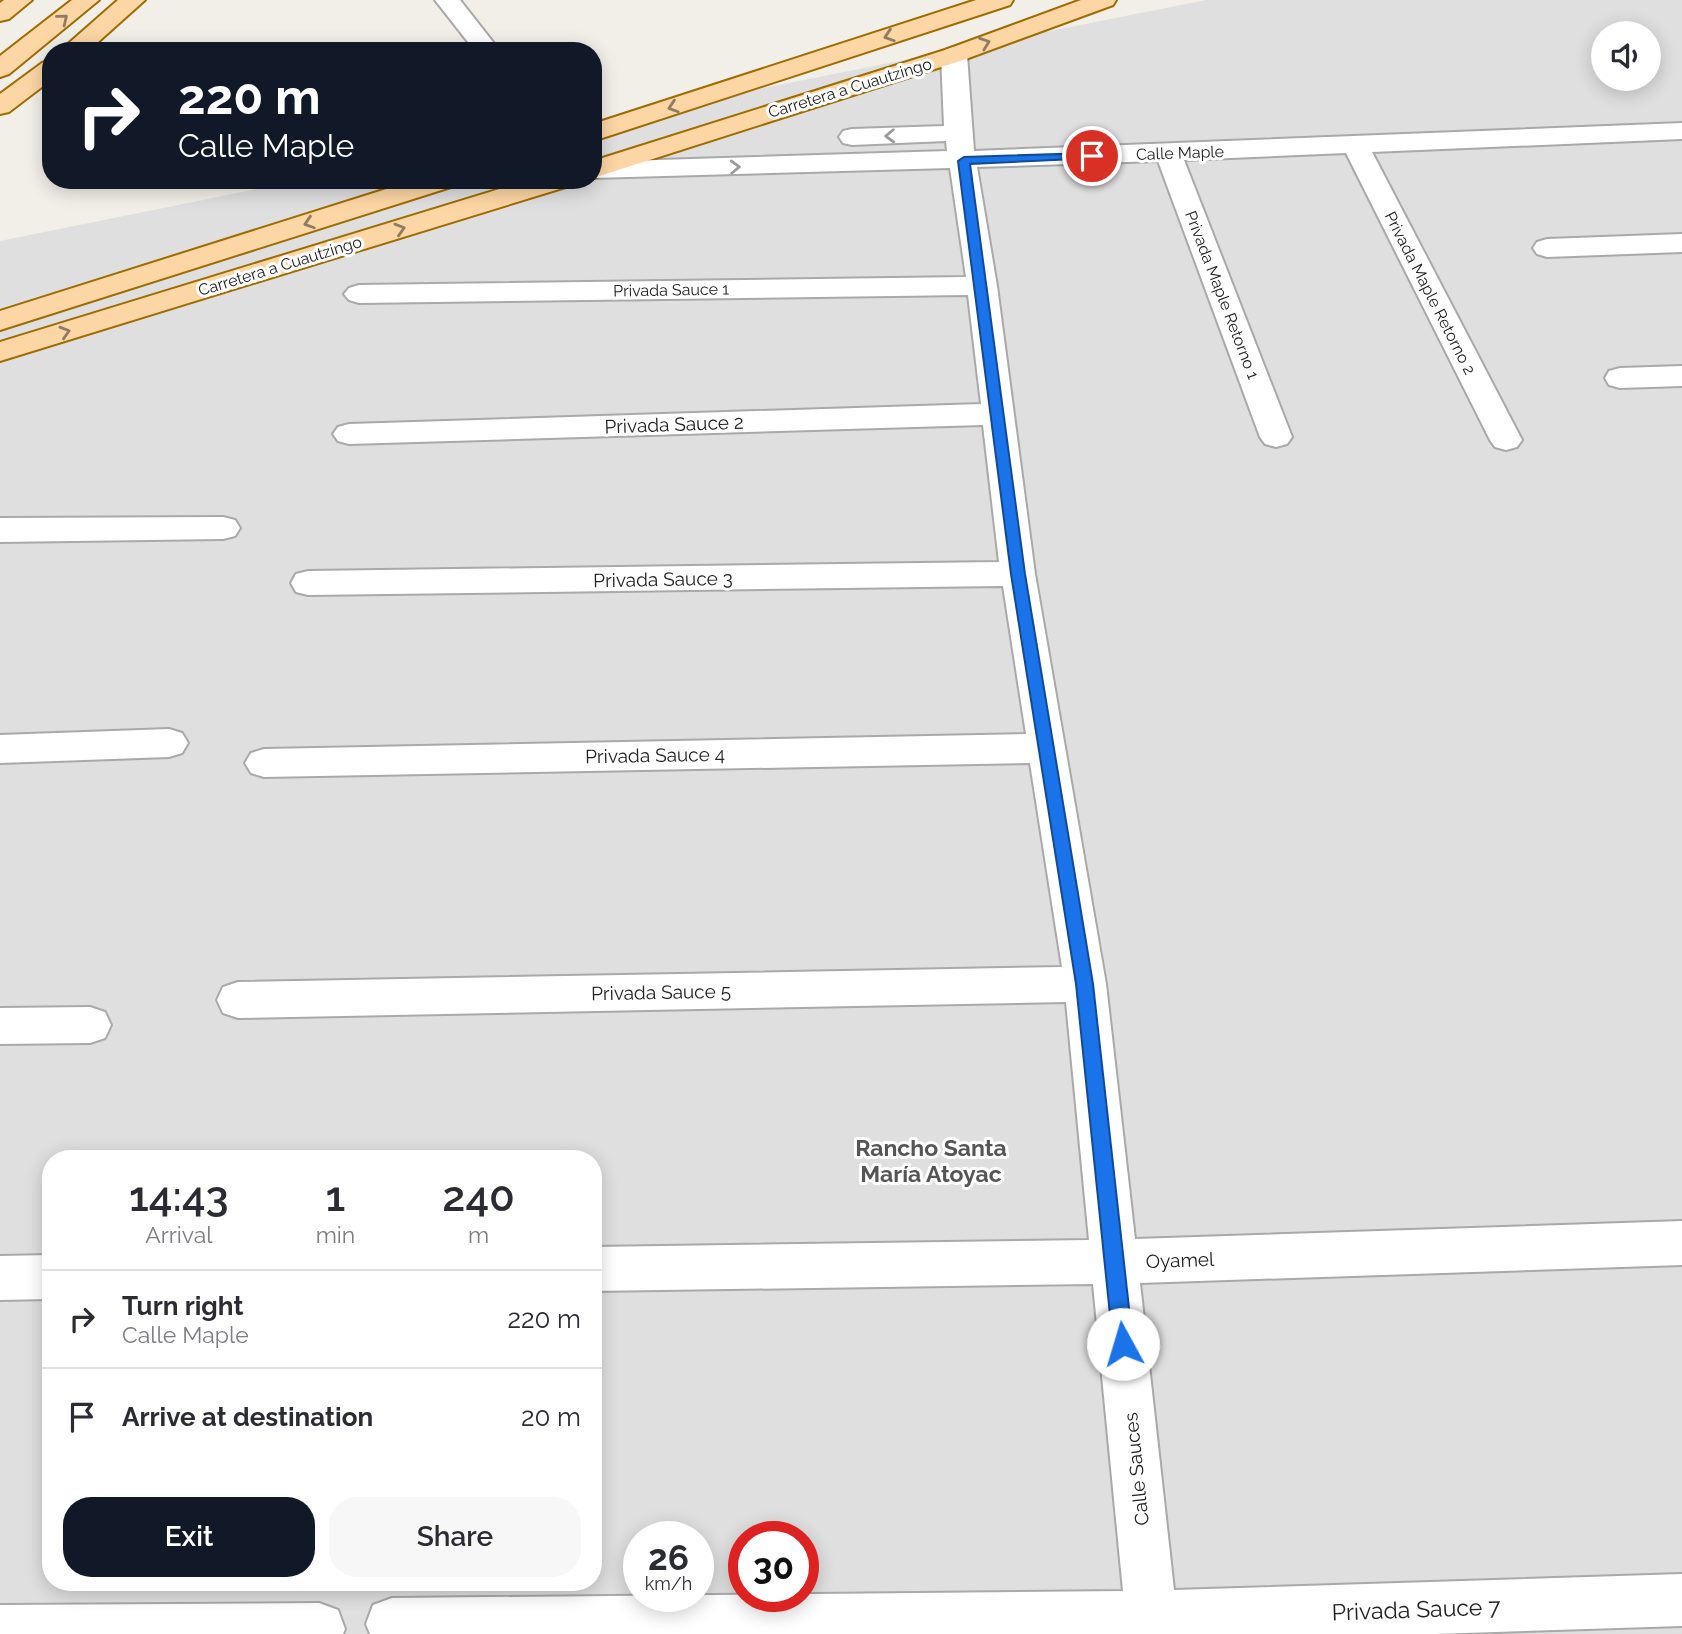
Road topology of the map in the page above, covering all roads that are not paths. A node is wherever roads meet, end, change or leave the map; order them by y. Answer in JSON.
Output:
{"nodes":[{"id":1,"x":20,"y":0,"type":"edge"},
{"id":2,"x":87,"y":0,"type":"edge"},
{"id":3,"x":133,"y":0,"type":"edge"},
{"id":4,"x":447,"y":0,"type":"edge"},
{"id":5,"x":1001,"y":0,"type":"edge"},
{"id":6,"x":1090,"y":2,"type":"edge"},
{"id":7,"x":0,"y":14,"type":"edge"},
{"id":8,"x":83,"y":42,"type":"edge"},
{"id":9,"x":481,"y":42,"type":"edge"},
{"id":10,"x":954,"y":55,"type":"junction"},
{"id":11,"x":0,"y":69,"type":"edge"},
{"id":12,"x":42,"y":75,"type":"edge"},
{"id":13,"x":0,"y":106,"type":"edge"},
{"id":14,"x":602,"y":130,"type":"edge"},
{"id":15,"x":1682,"y":131,"type":"edge"},
{"id":16,"x":667,"y":145,"type":"junction"},
{"id":17,"x":1355,"y":145,"type":"junction"},
{"id":18,"x":961,"y":147,"type":"junction"},
{"id":19,"x":1168,"y":153,"type":"junction"},
{"id":20,"x":602,"y":167,"type":"edge"},
{"id":21,"x":602,"y":169,"type":"edge"},
{"id":22,"x":416,"y":189,"type":"edge"},
{"id":23,"x":530,"y":189,"type":"edge"},
{"id":24,"x":1682,"y":243,"type":"edge"},
{"id":25,"x":1547,"y":247,"type":"dead end"},
{"id":26,"x":982,"y":286,"type":"junction"},
{"id":27,"x":359,"y":294,"type":"dead end"},
{"id":28,"x":0,"y":321,"type":"edge"},
{"id":29,"x":0,"y":352,"type":"edge"},
{"id":30,"x":1682,"y":376,"type":"edge"},
{"id":31,"x":1620,"y":378,"type":"dead end"},
{"id":32,"x":999,"y":414,"type":"junction"},
{"id":33,"x":349,"y":434,"type":"dead end"},
{"id":34,"x":1276,"y":438,"type":"dead end"},
{"id":35,"x":1506,"y":440,"type":"dead end"},
{"id":36,"x":223,"y":528,"type":"dead end"},
{"id":37,"x":0,"y":530,"type":"edge"},
{"id":38,"x":1018,"y":574,"type":"junction"},
{"id":39,"x":307,"y":583,"type":"dead end"},
{"id":40,"x":169,"y":743,"type":"dead end"},
{"id":41,"x":1047,"y":748,"type":"junction"},
{"id":42,"x":0,"y":749,"type":"edge"},
{"id":43,"x":264,"y":763,"type":"dead end"},
{"id":44,"x":1085,"y":984,"type":"junction"},
{"id":45,"x":238,"y":1000,"type":"dead end"},
{"id":46,"x":90,"y":1025,"type":"dead end"},
{"id":47,"x":0,"y":1026,"type":"edge"},
{"id":48,"x":1682,"y":1243,"type":"edge"},
{"id":49,"x":1115,"y":1262,"type":"junction"},
{"id":50,"x":602,"y":1269,"type":"edge"},
{"id":51,"x":42,"y":1277,"type":"edge"},
{"id":52,"x":0,"y":1278,"type":"edge"},
{"id":53,"x":1682,"y":1601,"type":"edge"},
{"id":54,"x":392,"y":1624,"type":"dead end"},
{"id":55,"x":1152,"y":1626,"type":"edge"},
{"id":56,"x":319,"y":1629,"type":"dead end"},
{"id":57,"x":0,"y":1631,"type":"edge"}],
"edges":[{"from":1,"to":7,"type":"main road"},
{"from":11,"to":2,"type":"main road","one_way":true},
{"from":3,"to":8,"type":"main road"},
{"from":4,"to":9,"type":"street"},
{"from":5,"to":14,"type":"main road","name":"Carretera a Cuautzingo","one_way":true},
{"from":10,"to":6,"type":"main road","name":"Carretera a Cuautzingo","one_way":true},
{"from":10,"to":16,"type":"main road","name":"Carretera a Cuautzingo"},
{"from":10,"to":18,"type":"street","name":"Calle Sauces"},
{"from":12,"to":13,"type":"main road"},
{"from":15,"to":17,"type":"street","name":"Calle Maple"},
{"from":18,"to":16,"type":"street","one_way":true},
{"from":16,"to":20,"type":"main road","name":"Carretera a Cuautzingo"},
{"from":17,"to":19,"type":"street","name":"Calle Maple"},
{"from":17,"to":35,"type":"street","name":"Privada Maple Retorno 2"},
{"from":18,"to":19,"type":"street","name":"Calle Maple"},
{"from":21,"to":18,"type":"street","name":"Calle Maple","one_way":true},
{"from":18,"to":26,"type":"street","name":"Calle Sauces"},
{"from":19,"to":34,"type":"street","name":"Privada Maple Retorno 1"},
{"from":22,"to":28,"type":"main road","name":"Carretera a Cuautzingo","one_way":true},
{"from":29,"to":23,"type":"main road","name":"Carretera a Cuautzingo","one_way":true},
{"from":24,"to":25,"type":"street"},
{"from":26,"to":27,"type":"street","name":"Privada Sauce 1"},
{"from":26,"to":32,"type":"street","name":"Calle Sauces"},
{"from":30,"to":31,"type":"street"},
{"from":32,"to":33,"type":"street","name":"Privada Sauce 2"},
{"from":32,"to":38,"type":"street","name":"Calle Sauces"},
{"from":36,"to":37,"type":"street"},
{"from":38,"to":39,"type":"street","name":"Privada Sauce 3"},
{"from":38,"to":41,"type":"street","name":"Calle Sauces"},
{"from":40,"to":42,"type":"street"},
{"from":41,"to":43,"type":"street","name":"Privada Sauce 4"},
{"from":41,"to":44,"type":"street","name":"Calle Sauces"},
{"from":44,"to":45,"type":"street","name":"Privada Sauce 5"},
{"from":44,"to":49,"type":"street","name":"Calle Sauces"},
{"from":46,"to":47,"type":"street"},
{"from":48,"to":49,"type":"street","name":"Oyamel"},
{"from":49,"to":50,"type":"street","name":"Oyamel"},
{"from":49,"to":55,"type":"street","name":"Calle Sauces"},
{"from":51,"to":52,"type":"street"},
{"from":53,"to":55,"type":"street","name":"Privada Sauce 7"},
{"from":54,"to":55,"type":"street","name":"Privada Sauce 7"},
{"from":56,"to":57,"type":"street"}]}
